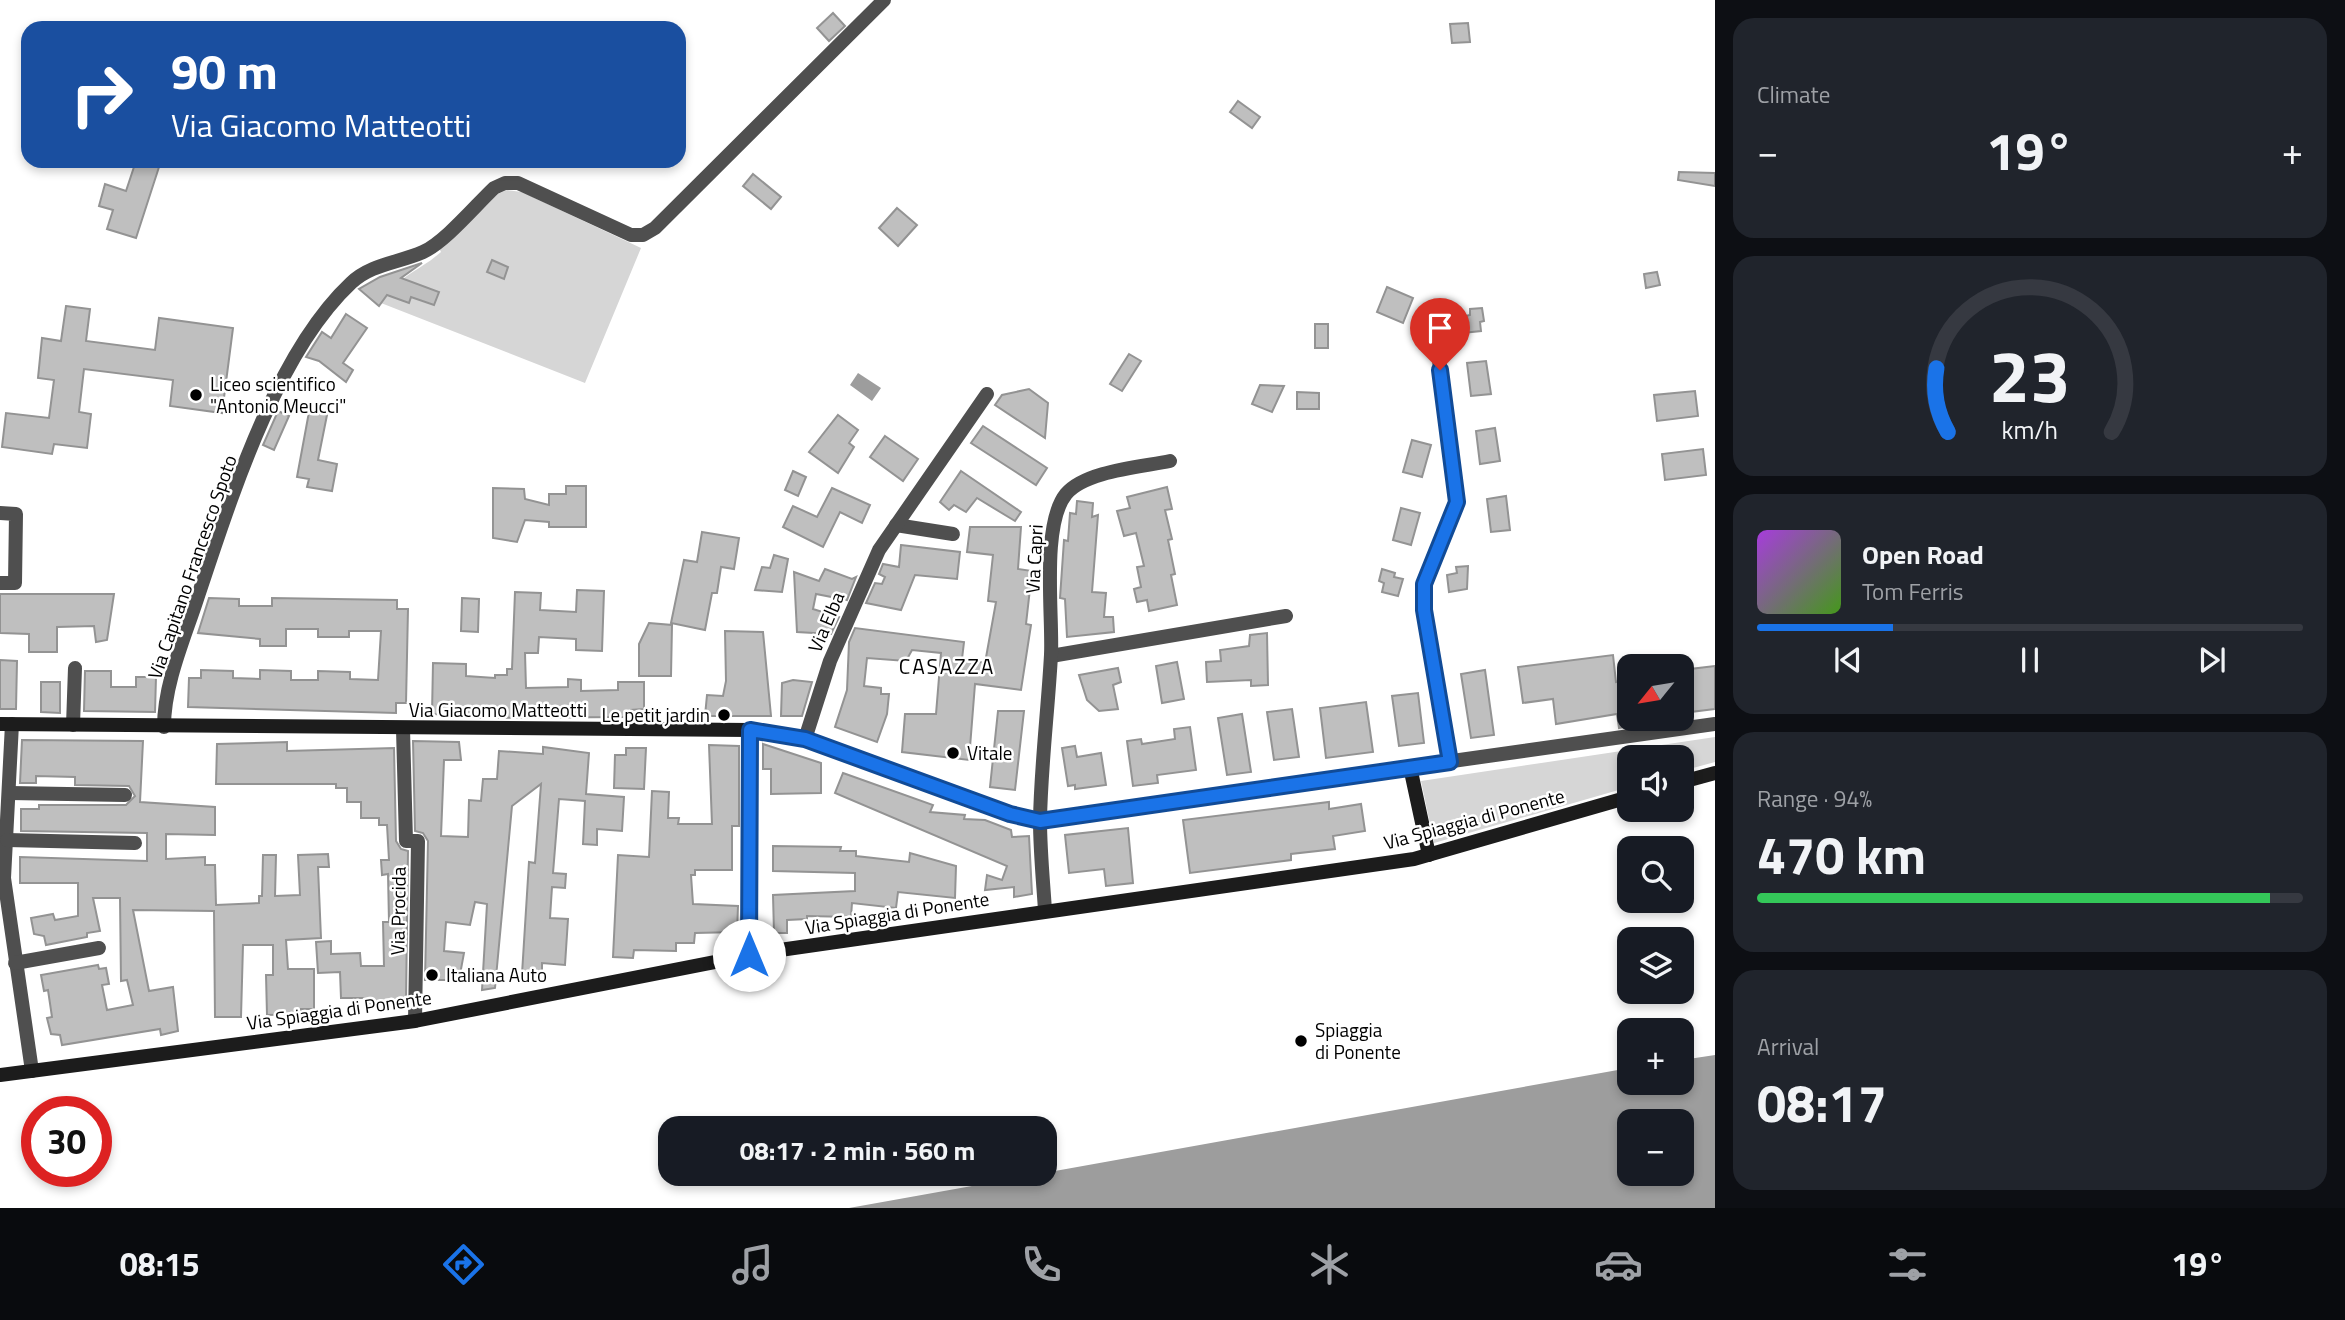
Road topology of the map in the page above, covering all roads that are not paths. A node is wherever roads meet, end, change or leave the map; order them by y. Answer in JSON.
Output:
{"nodes":[{"id":1,"x":884,"y":0,"type":"edge"},
{"id":2,"x":1437,"y":344,"type":"dead end"},
{"id":3,"x":987,"y":394,"type":"dead end"},
{"id":4,"x":1170,"y":461,"type":"dead end"},
{"id":5,"x":0,"y":513,"type":"edge"},
{"id":6,"x":896,"y":525,"type":"junction"},
{"id":7,"x":953,"y":534,"type":"dead end"},
{"id":8,"x":0,"y":583,"type":"edge"},
{"id":9,"x":1286,"y":616,"type":"dead end"},
{"id":10,"x":1051,"y":656,"type":"junction"},
{"id":11,"x":75,"y":668,"type":"dead end"},
{"id":12,"x":6,"y":724,"type":"edge"},
{"id":13,"x":1715,"y":724,"type":"edge"},
{"id":14,"x":73,"y":725,"type":"junction"},
{"id":15,"x":164,"y":726,"type":"junction"},
{"id":16,"x":403,"y":729,"type":"junction"},
{"id":17,"x":750,"y":730,"type":"junction"},
{"id":18,"x":805,"y":739,"type":"junction"},
{"id":19,"x":1450,"y":762,"type":"junction"},
{"id":20,"x":1410,"y":767,"type":"junction"},
{"id":21,"x":1715,"y":773,"type":"edge"},
{"id":22,"x":1694,"y":779,"type":"edge"},
{"id":23,"x":10,"y":793,"type":"junction"},
{"id":24,"x":125,"y":795,"type":"dead end"},
{"id":25,"x":1617,"y":800,"type":"edge"},
{"id":26,"x":1040,"y":821,"type":"junction"},
{"id":27,"x":7,"y":840,"type":"junction"},
{"id":28,"x":135,"y":843,"type":"dead end"},
{"id":29,"x":1429,"y":855,"type":"junction"},
{"id":30,"x":1045,"y":910,"type":"junction"},
{"id":31,"x":99,"y":948,"type":"dead end"},
{"id":32,"x":749,"y":955,"type":"junction"},
{"id":33,"x":15,"y":963,"type":"junction"},
{"id":34,"x":415,"y":1021,"type":"junction"},
{"id":35,"x":32,"y":1071,"type":"junction"},
{"id":36,"x":0,"y":1075,"type":"edge"}],
"edges":[{"from":1,"to":15,"type":"street","name":"Via Capitano Francesco Spoto"},
{"from":2,"to":19,"type":"street"},
{"from":3,"to":6,"type":"street","name":"Via Elba"},
{"from":4,"to":10,"type":"street","name":"Via Capri"},
{"from":5,"to":8,"type":"street"},
{"from":6,"to":7,"type":"street"},
{"from":6,"to":18,"type":"street","name":"Via Elba"},
{"from":9,"to":10,"type":"street"},
{"from":10,"to":26,"type":"street","name":"Via Capri"},
{"from":11,"to":14,"type":"street"},
{"from":12,"to":14,"type":"street","name":"Via Giacomo Matteotti"},
{"from":12,"to":23,"type":"street"},
{"from":13,"to":19,"type":"street","name":"Via Giacomo Matteotti"},
{"from":14,"to":15,"type":"street","name":"Via Giacomo Matteotti"},
{"from":15,"to":16,"type":"street","name":"Via Giacomo Matteotti"},
{"from":16,"to":17,"type":"street","name":"Via Giacomo Matteotti"},
{"from":16,"to":34,"type":"street","name":"Via Procida"},
{"from":17,"to":18,"type":"street","name":"Via Giacomo Matteotti"},
{"from":17,"to":32,"type":"street"},
{"from":18,"to":26,"type":"street","name":"Via Giacomo Matteotti"},
{"from":19,"to":20,"type":"street","name":"Via Giacomo Matteotti"},
{"from":20,"to":26,"type":"street","name":"Via Giacomo Matteotti"},
{"from":20,"to":29,"type":"street"},
{"from":21,"to":22,"type":"street"},
{"from":23,"to":24,"type":"street"},
{"from":23,"to":27,"type":"street"},
{"from":25,"to":29,"type":"street","name":"Via Spiaggia di Ponente"},
{"from":26,"to":30,"type":"street","name":"Via Capri"},
{"from":27,"to":28,"type":"street"},
{"from":27,"to":33,"type":"street"},
{"from":29,"to":30,"type":"street","name":"Via Spiaggia di Ponente"},
{"from":30,"to":32,"type":"street","name":"Via Spiaggia di Ponente"},
{"from":31,"to":33,"type":"street"},
{"from":32,"to":34,"type":"street","name":"Via Spiaggia di Ponente"},
{"from":33,"to":35,"type":"street"},
{"from":34,"to":35,"type":"street","name":"Via Spiaggia di Ponente"},
{"from":35,"to":36,"type":"street","name":"Via Spiaggia di Ponente"}]}
